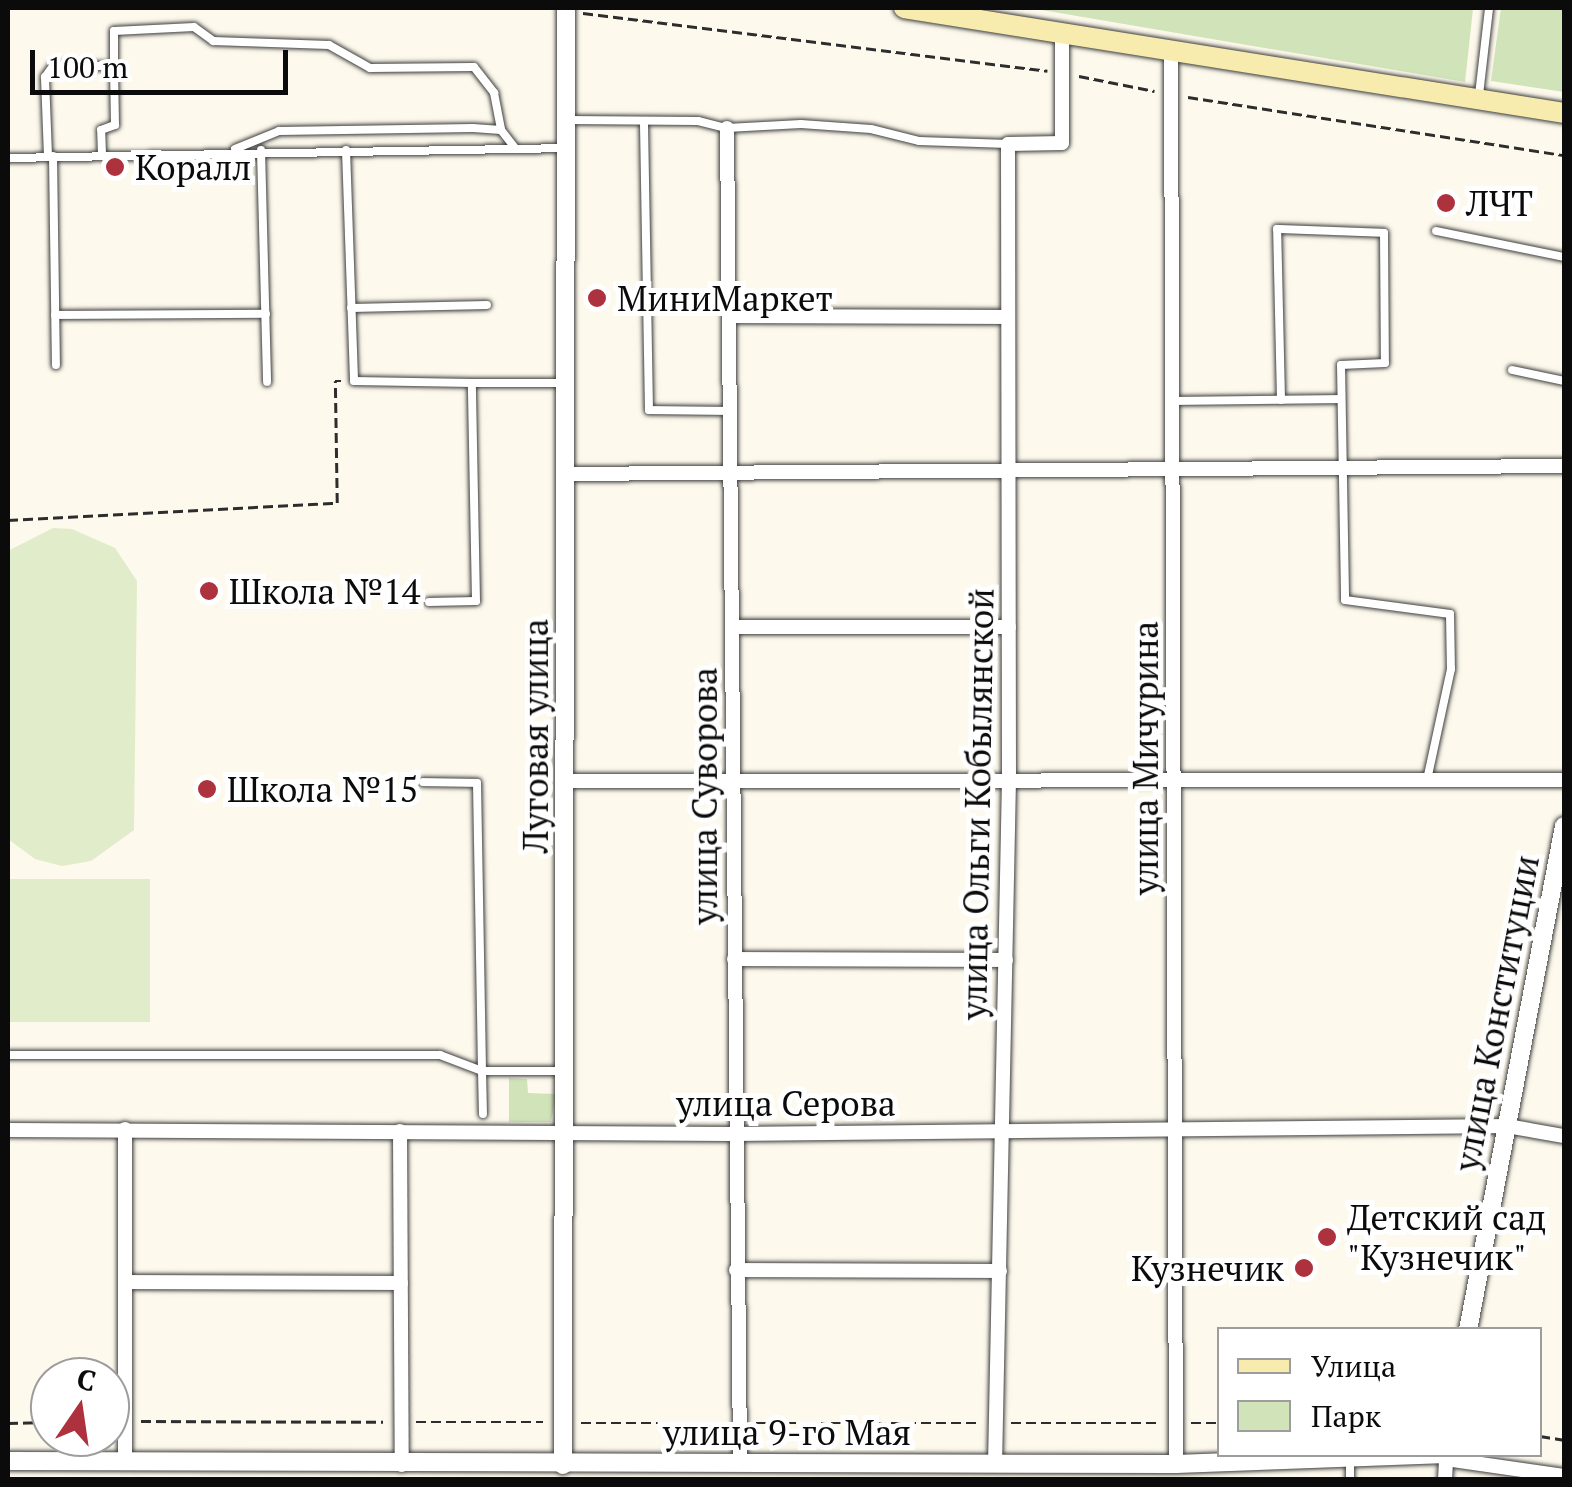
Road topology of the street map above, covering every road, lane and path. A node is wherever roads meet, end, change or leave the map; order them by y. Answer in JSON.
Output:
{"nodes":[{"id":1,"x":566,"y":8,"type":"edge"},
{"id":2,"x":904,"y":8,"type":"edge"},
{"id":3,"x":1489,"y":8,"type":"edge"},
{"id":4,"x":1019,"y":17,"type":"edge"},
{"id":5,"x":1062,"y":33,"type":"junction"},
{"id":6,"x":1171,"y":51,"type":"junction"},
{"id":7,"x":114,"y":66,"type":"junction"},
{"id":8,"x":1478,"y":100,"type":"junction"},
{"id":9,"x":1564,"y":113,"type":"edge"},
{"id":10,"x":567,"y":120,"type":"junction"},
{"id":11,"x":644,"y":124,"type":"junction"},
{"id":12,"x":727,"y":128,"type":"junction"},
{"id":13,"x":501,"y":130,"type":"junction"},
{"id":14,"x":1008,"y":144,"type":"junction"},
{"id":15,"x":567,"y":148,"type":"junction"},
{"id":16,"x":516,"y":149,"type":"junction"},
{"id":17,"x":261,"y":150,"type":"junction"},
{"id":18,"x":346,"y":150,"type":"junction"},
{"id":19,"x":230,"y":151,"type":"junction"},
{"id":20,"x":102,"y":154,"type":"junction"},
{"id":21,"x":51,"y":156,"type":"junction"},
{"id":22,"x":8,"y":158,"type":"edge"},
{"id":23,"x":1436,"y":230,"type":"dead end"},
{"id":24,"x":1564,"y":257,"type":"edge"},
{"id":25,"x":487,"y":305,"type":"dead end"},
{"id":26,"x":351,"y":308,"type":"junction"},
{"id":27,"x":266,"y":314,"type":"junction"},
{"id":28,"x":55,"y":315,"type":"junction"},
{"id":29,"x":730,"y":316,"type":"junction"},
{"id":30,"x":1008,"y":317,"type":"junction"},
{"id":31,"x":56,"y":365,"type":"dead end"},
{"id":32,"x":1512,"y":370,"type":"dead end"},
{"id":33,"x":354,"y":381,"type":"junction"},
{"id":34,"x":1564,"y":381,"type":"edge"},
{"id":35,"x":268,"y":382,"type":"dead end"},
{"id":36,"x":472,"y":383,"type":"junction"},
{"id":37,"x":568,"y":383,"type":"junction"},
{"id":38,"x":1341,"y":399,"type":"junction"},
{"id":39,"x":1281,"y":400,"type":"junction"},
{"id":40,"x":1174,"y":401,"type":"junction"},
{"id":41,"x":731,"y":410,"type":"junction"},
{"id":42,"x":1564,"y":466,"type":"edge"},
{"id":43,"x":1342,"y":468,"type":"junction"},
{"id":44,"x":1174,"y":470,"type":"junction"},
{"id":45,"x":568,"y":474,"type":"junction"},
{"id":46,"x":732,"y":474,"type":"junction"},
{"id":47,"x":1009,"y":474,"type":"junction"},
{"id":48,"x":8,"y":520,"type":"edge"},
{"id":49,"x":429,"y":602,"type":"dead end"},
{"id":50,"x":733,"y":627,"type":"junction"},
{"id":51,"x":1009,"y":627,"type":"junction"},
{"id":52,"x":1175,"y":780,"type":"junction"},
{"id":53,"x":1427,"y":780,"type":"junction"},
{"id":54,"x":1564,"y":780,"type":"edge"},
{"id":55,"x":567,"y":781,"type":"junction"},
{"id":56,"x":1009,"y":781,"type":"junction"},
{"id":57,"x":423,"y":782,"type":"dead end"},
{"id":58,"x":736,"y":782,"type":"junction"},
{"id":59,"x":1564,"y":826,"type":"edge"},
{"id":60,"x":734,"y":958,"type":"junction"},
{"id":61,"x":1006,"y":960,"type":"junction"},
{"id":62,"x":8,"y":1054,"type":"edge"},
{"id":63,"x":482,"y":1070,"type":"junction"},
{"id":64,"x":566,"y":1070,"type":"junction"},
{"id":65,"x":483,"y":1114,"type":"dead end"},
{"id":66,"x":1507,"y":1126,"type":"junction"},
{"id":67,"x":126,"y":1129,"type":"junction"},
{"id":68,"x":8,"y":1130,"type":"edge"},
{"id":69,"x":400,"y":1130,"type":"junction"},
{"id":70,"x":1177,"y":1130,"type":"junction"},
{"id":71,"x":1003,"y":1131,"type":"junction"},
{"id":72,"x":565,"y":1132,"type":"junction"},
{"id":73,"x":733,"y":1134,"type":"junction"},
{"id":74,"x":1564,"y":1136,"type":"edge"},
{"id":75,"x":736,"y":1270,"type":"junction"},
{"id":76,"x":1000,"y":1271,"type":"junction"},
{"id":77,"x":126,"y":1282,"type":"junction"},
{"id":78,"x":401,"y":1283,"type":"junction"},
{"id":79,"x":1469,"y":1327,"type":"edge"},
{"id":80,"x":125,"y":1357,"type":"edge"},
{"id":81,"x":130,"y":1421,"type":"edge"},
{"id":82,"x":402,"y":1422,"type":"junction"},
{"id":83,"x":563,"y":1422,"type":"junction"},
{"id":84,"x":740,"y":1423,"type":"junction"},
{"id":85,"x":996,"y":1423,"type":"junction"},
{"id":86,"x":1176,"y":1424,"type":"junction"},
{"id":87,"x":1217,"y":1424,"type":"edge"},
{"id":88,"x":125,"y":1457,"type":"edge"},
{"id":89,"x":1439,"y":1457,"type":"edge"},
{"id":90,"x":1452,"y":1457,"type":"edge"},
{"id":91,"x":8,"y":1461,"type":"edge"},
{"id":92,"x":125,"y":1464,"type":"junction"},
{"id":93,"x":402,"y":1464,"type":"junction"},
{"id":94,"x":740,"y":1464,"type":"junction"},
{"id":95,"x":1176,"y":1464,"type":"junction"},
{"id":96,"x":563,"y":1465,"type":"junction"},
{"id":97,"x":995,"y":1465,"type":"junction"},
{"id":98,"x":1350,"y":1470,"type":"edge"},
{"id":99,"x":251,"y":1472,"type":"edge"},
{"id":100,"x":500,"y":1472,"type":"edge"},
{"id":101,"x":1067,"y":1472,"type":"edge"},
{"id":102,"x":1564,"y":1476,"type":"edge"}],
"edges":[{"from":1,"to":10,"type":"street","name":"Луговая улица"},
{"from":2,"to":4,"type":"main road"},
{"from":3,"to":8,"type":"lane"},
{"from":4,"to":5,"type":"main road"},
{"from":5,"to":6,"type":"main road"},
{"from":5,"to":14,"type":"street"},
{"from":6,"to":8,"type":"main road"},
{"from":6,"to":40,"type":"street","name":"улица Мичурина"},
{"from":7,"to":13,"type":"lane"},
{"from":7,"to":20,"type":"lane"},
{"from":7,"to":21,"type":"lane"},
{"from":8,"to":9,"type":"main road"},
{"from":10,"to":11,"type":"lane"},
{"from":10,"to":15,"type":"street","name":"Луговая улица"},
{"from":11,"to":12,"type":"lane"},
{"from":11,"to":41,"type":"lane"},
{"from":12,"to":14,"type":"lane"},
{"from":12,"to":29,"type":"street","name":"улица Суворова"},
{"from":13,"to":16,"type":"lane"},
{"from":13,"to":19,"type":"lane"},
{"from":14,"to":30,"type":"street","name":"улица Ольги Кобылянской"},
{"from":15,"to":16,"type":"lane"},
{"from":15,"to":37,"type":"street","name":"Луговая улица"},
{"from":16,"to":18,"type":"lane"},
{"from":17,"to":18,"type":"lane"},
{"from":17,"to":19,"type":"lane"},
{"from":17,"to":27,"type":"lane"},
{"from":18,"to":26,"type":"lane"},
{"from":19,"to":20,"type":"lane"},
{"from":20,"to":21,"type":"lane"},
{"from":21,"to":22,"type":"lane"},
{"from":21,"to":28,"type":"lane"},
{"from":23,"to":24,"type":"lane"},
{"from":25,"to":26,"type":"lane"},
{"from":26,"to":33,"type":"lane"},
{"from":27,"to":28,"type":"lane"},
{"from":27,"to":35,"type":"lane"},
{"from":28,"to":31,"type":"lane"},
{"from":29,"to":30,"type":"street"},
{"from":29,"to":41,"type":"street","name":"улица Суворова"},
{"from":30,"to":47,"type":"street","name":"улица Ольги Кобылянской"},
{"from":32,"to":34,"type":"lane"},
{"from":33,"to":36,"type":"lane"},
{"from":33,"to":48,"type":"path"},
{"from":36,"to":37,"type":"lane"},
{"from":36,"to":49,"type":"lane"},
{"from":37,"to":45,"type":"street","name":"Луговая улица"},
{"from":38,"to":39,"type":"lane"},
{"from":38,"to":39,"type":"lane"},
{"from":38,"to":43,"type":"lane"},
{"from":39,"to":40,"type":"lane"},
{"from":40,"to":44,"type":"street","name":"улица Мичурина"},
{"from":41,"to":46,"type":"street","name":"улица Суворова"},
{"from":42,"to":43,"type":"street"},
{"from":43,"to":44,"type":"street"},
{"from":43,"to":53,"type":"lane"},
{"from":44,"to":47,"type":"street"},
{"from":44,"to":52,"type":"street","name":"улица Мичурина"},
{"from":45,"to":46,"type":"street"},
{"from":45,"to":55,"type":"street","name":"Луговая улица"},
{"from":46,"to":47,"type":"street"},
{"from":46,"to":50,"type":"street","name":"улица Суворова"},
{"from":47,"to":51,"type":"street","name":"улица Ольги Кобылянской"},
{"from":50,"to":51,"type":"street"},
{"from":50,"to":58,"type":"street","name":"улица Суворова"},
{"from":51,"to":56,"type":"street","name":"улица Ольги Кобылянской"},
{"from":52,"to":53,"type":"street"},
{"from":52,"to":56,"type":"street"},
{"from":52,"to":70,"type":"street","name":"улица Мичурина"},
{"from":53,"to":54,"type":"street"},
{"from":55,"to":58,"type":"street"},
{"from":55,"to":64,"type":"street","name":"Луговая улица"},
{"from":56,"to":58,"type":"street"},
{"from":56,"to":61,"type":"street","name":"улица Ольги Кобылянской"},
{"from":57,"to":63,"type":"lane"},
{"from":58,"to":60,"type":"street","name":"улица Суворова"},
{"from":59,"to":66,"type":"street","name":"улица Конституции"},
{"from":60,"to":61,"type":"street"},
{"from":60,"to":73,"type":"street","name":"улица Суворова"},
{"from":61,"to":71,"type":"street","name":"улица Ольги Кобылянской"},
{"from":62,"to":63,"type":"lane"},
{"from":63,"to":64,"type":"lane"},
{"from":63,"to":65,"type":"lane"},
{"from":64,"to":72,"type":"street","name":"Луговая улица"},
{"from":66,"to":70,"type":"street","name":"улица Серова"},
{"from":66,"to":74,"type":"street","name":"улица Серова"},
{"from":66,"to":79,"type":"street","name":"улица Конституции"},
{"from":67,"to":68,"type":"street","name":"улица Серова"},
{"from":67,"to":69,"type":"street","name":"улица Серова"},
{"from":67,"to":77,"type":"street"},
{"from":69,"to":72,"type":"street","name":"улица Серова"},
{"from":69,"to":78,"type":"street"},
{"from":70,"to":71,"type":"street","name":"улица Серова"},
{"from":70,"to":86,"type":"street","name":"улица Мичурина"},
{"from":71,"to":73,"type":"street","name":"улица Серова"},
{"from":71,"to":76,"type":"street","name":"улица Ольги Кобылянской"},
{"from":72,"to":73,"type":"street","name":"улица Серова"},
{"from":72,"to":83,"type":"street","name":"Луговая улица"},
{"from":73,"to":75,"type":"street","name":"улица Суворова"},
{"from":75,"to":76,"type":"street"},
{"from":75,"to":84,"type":"street","name":"улица Суворова"},
{"from":76,"to":85,"type":"street","name":"улица Ольги Кобылянской"},
{"from":77,"to":78,"type":"street"},
{"from":77,"to":80,"type":"street"},
{"from":78,"to":82,"type":"street"},
{"from":81,"to":82,"type":"path"},
{"from":82,"to":83,"type":"path"},
{"from":82,"to":93,"type":"street"},
{"from":83,"to":84,"type":"path"},
{"from":83,"to":96,"type":"street","name":"Луговая улица"},
{"from":84,"to":85,"type":"path"},
{"from":84,"to":94,"type":"street","name":"улица Суворова"},
{"from":85,"to":86,"type":"path"},
{"from":85,"to":97,"type":"street","name":"улица Ольги Кобылянской"},
{"from":86,"to":87,"type":"path"},
{"from":86,"to":95,"type":"street","name":"улица Мичурина"},
{"from":88,"to":92,"type":"street"},
{"from":89,"to":98,"type":"street","name":"улица 9-го Мая"},
{"from":90,"to":102,"type":"street","name":"улица 9-го Мая"},
{"from":91,"to":92,"type":"street","name":"улица 9-го Мая"},
{"from":92,"to":99,"type":"street","name":"улица 9-го Мая"},
{"from":93,"to":99,"type":"street","name":"улица 9-го Мая"},
{"from":93,"to":100,"type":"street","name":"улица 9-го Мая"},
{"from":94,"to":96,"type":"street","name":"улица 9-го Мая"},
{"from":94,"to":97,"type":"street","name":"улица 9-го Мая"},
{"from":95,"to":98,"type":"street","name":"улица 9-го Мая"},
{"from":95,"to":101,"type":"street","name":"улица 9-го Мая"},
{"from":96,"to":100,"type":"street","name":"улица 9-го Мая"},
{"from":97,"to":101,"type":"street","name":"улица 9-го Мая"}]}
